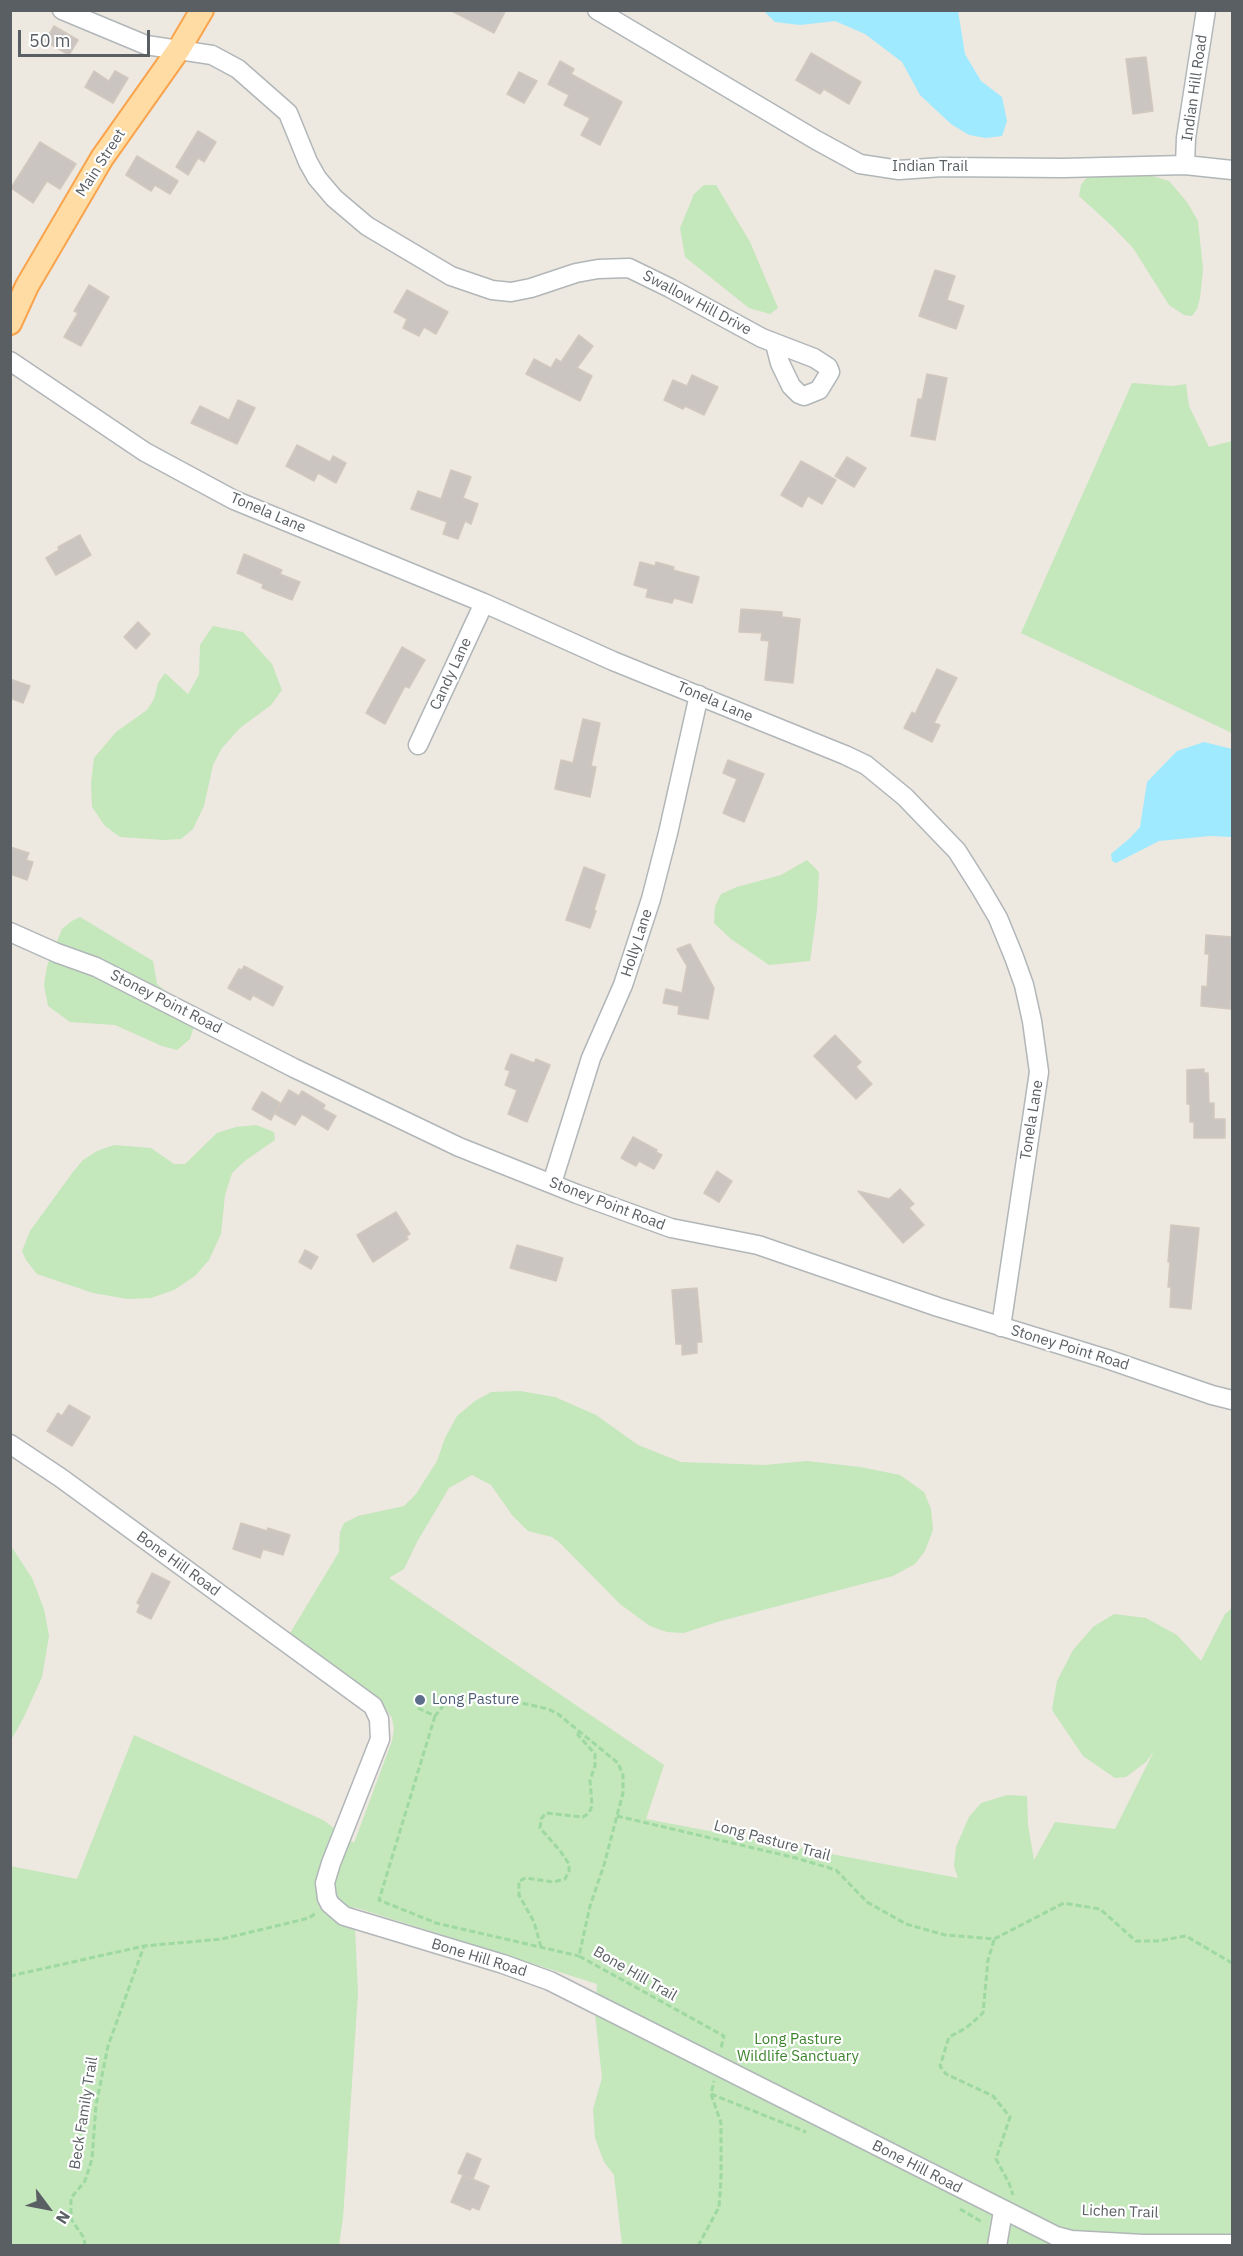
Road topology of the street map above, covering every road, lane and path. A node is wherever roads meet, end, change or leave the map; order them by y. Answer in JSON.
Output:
{"nodes":[{"id":1,"x":62,"y":10,"type":"edge"},
{"id":2,"x":202,"y":10,"type":"edge"},
{"id":3,"x":597,"y":10,"type":"edge"},
{"id":4,"x":1206,"y":10,"type":"edge"},
{"id":5,"x":179,"y":49,"type":"junction"},
{"id":6,"x":1185,"y":165,"type":"junction"},
{"id":7,"x":1233,"y":170,"type":"edge"},
{"id":8,"x":10,"y":323,"type":"edge"},
{"id":9,"x":775,"y":344,"type":"dead end"},
{"id":10,"x":10,"y":361,"type":"edge"},
{"id":11,"x":484,"y":603,"type":"junction"},
{"id":12,"x":699,"y":695,"type":"junction"},
{"id":13,"x":418,"y":745,"type":"dead end"},
{"id":14,"x":10,"y":932,"type":"edge"},
{"id":15,"x":552,"y":1183,"type":"junction"},
{"id":16,"x":1001,"y":1327,"type":"junction"},
{"id":17,"x":1233,"y":1400,"type":"edge"},
{"id":18,"x":10,"y":1444,"type":"edge"},
{"id":19,"x":418,"y":1708,"type":"dead end"},
{"id":20,"x":435,"y":1716,"type":"junction"},
{"id":21,"x":578,"y":1730,"type":"junction"},
{"id":22,"x":617,"y":1816,"type":"junction"},
{"id":23,"x":330,"y":1904,"type":"junction"},
{"id":24,"x":994,"y":1940,"type":"junction"},
{"id":25,"x":144,"y":1946,"type":"junction"},
{"id":26,"x":541,"y":1947,"type":"junction"},
{"id":27,"x":579,"y":1956,"type":"junction"},
{"id":28,"x":1233,"y":1963,"type":"edge"},
{"id":29,"x":10,"y":1976,"type":"edge"},
{"id":30,"x":718,"y":2064,"type":"junction"},
{"id":31,"x":711,"y":2094,"type":"junction"},
{"id":32,"x":810,"y":2133,"type":"dead end"},
{"id":33,"x":1008,"y":2203,"type":"junction"},
{"id":34,"x":956,"y":2207,"type":"dead end"},
{"id":35,"x":982,"y":2229,"type":"dead end"},
{"id":36,"x":1233,"y":2244,"type":"edge"},
{"id":37,"x":85,"y":2246,"type":"edge"},
{"id":38,"x":698,"y":2246,"type":"edge"},
{"id":39,"x":997,"y":2246,"type":"edge"}],
"edges":[{"from":1,"to":5,"type":"street","name":"Swallow Hill Drive"},
{"from":2,"to":5,"type":"main road","name":"Main Street"},
{"from":3,"to":6,"type":"street","name":"Indian Trail"},
{"from":4,"to":6,"type":"street","name":"Indian Hill Road"},
{"from":5,"to":8,"type":"main road","name":"Main Street"},
{"from":5,"to":9,"type":"street","name":"Swallow Hill Drive"},
{"from":6,"to":7,"type":"street","name":"Indian Trail"},
{"from":10,"to":11,"type":"street","name":"Tonela Lane"},
{"from":11,"to":12,"type":"street","name":"Tonela Lane"},
{"from":11,"to":13,"type":"street","name":"Candy Lane"},
{"from":12,"to":15,"type":"street","name":"Holly Lane"},
{"from":12,"to":16,"type":"street","name":"Tonela Lane"},
{"from":14,"to":15,"type":"street","name":"Stoney Point Road"},
{"from":15,"to":16,"type":"street","name":"Stoney Point Road"},
{"from":16,"to":17,"type":"street","name":"Stoney Point Road"},
{"from":18,"to":23,"type":"street","name":"Bone Hill Road"},
{"from":19,"to":20,"type":"path"},
{"from":20,"to":21,"type":"path"},
{"from":20,"to":26,"type":"path"},
{"from":21,"to":22,"type":"path","name":"Bone Hill Trail"},
{"from":21,"to":26,"type":"path"},
{"from":22,"to":24,"type":"path","name":"Long Pasture Trail"},
{"from":22,"to":27,"type":"path","name":"Bone Hill Trail"},
{"from":23,"to":25,"type":"path"},
{"from":23,"to":30,"type":"street","name":"Bone Hill Road"},
{"from":24,"to":28,"type":"path"},
{"from":24,"to":33,"type":"path"},
{"from":25,"to":29,"type":"path"},
{"from":25,"to":37,"type":"path","name":"Beck Family Trail"},
{"from":26,"to":27,"type":"path"},
{"from":27,"to":30,"type":"path","name":"Bone Hill Trail"},
{"from":30,"to":31,"type":"path","name":"Bone Hill Trail"},
{"from":30,"to":33,"type":"street","name":"Bone Hill Road"},
{"from":31,"to":32,"type":"path"},
{"from":31,"to":38,"type":"path"},
{"from":33,"to":36,"type":"street","name":"Bone Hill Road"},
{"from":33,"to":39,"type":"street"},
{"from":34,"to":35,"type":"path"}]}
